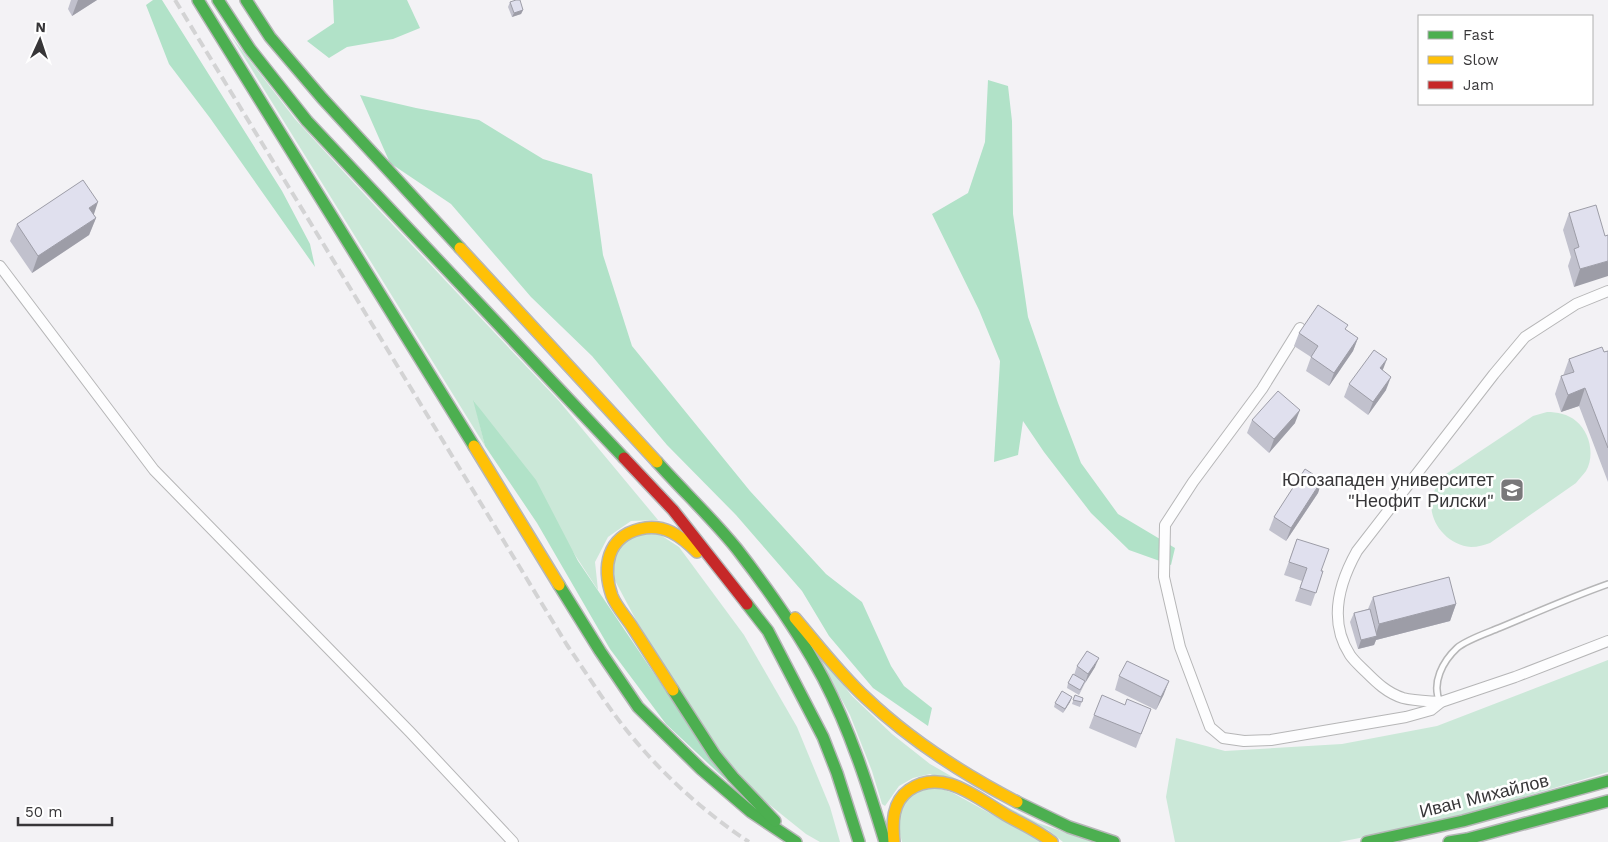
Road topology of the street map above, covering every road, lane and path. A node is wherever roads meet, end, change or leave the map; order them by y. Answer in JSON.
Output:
{"nodes":[{"id":1,"x":198,"y":0,"type":"edge"},
{"id":2,"x":218,"y":0,"type":"edge"},
{"id":3,"x":246,"y":0,"type":"edge"},
{"id":4,"x":0,"y":266,"type":"edge"},
{"id":5,"x":1608,"y":291,"type":"edge"},
{"id":6,"x":1300,"y":328,"type":"edge"},
{"id":7,"x":736,"y":548,"type":"junction"},
{"id":8,"x":1608,"y":584,"type":"edge"},
{"id":9,"x":768,"y":630,"type":"junction"},
{"id":10,"x":1608,"y":641,"type":"edge"},
{"id":11,"x":1440,"y":702,"type":"junction"},
{"id":12,"x":1608,"y":781,"type":"edge"},
{"id":13,"x":1608,"y":801,"type":"edge"},
{"id":14,"x":513,"y":842,"type":"edge"},
{"id":15,"x":796,"y":842,"type":"edge"},
{"id":16,"x":805,"y":842,"type":"edge"},
{"id":17,"x":858,"y":842,"type":"edge"},
{"id":18,"x":885,"y":842,"type":"edge"},
{"id":19,"x":894,"y":842,"type":"edge"},
{"id":20,"x":1052,"y":842,"type":"edge"},
{"id":21,"x":1114,"y":842,"type":"edge"},
{"id":22,"x":1367,"y":842,"type":"edge"},
{"id":23,"x":1449,"y":842,"type":"edge"}],
"edges":[{"from":1,"to":15,"type":"main road"},
{"from":2,"to":9,"type":"main road"},
{"from":3,"to":7,"type":"main road"},
{"from":4,"to":14,"type":"street"},
{"from":5,"to":11,"type":"street"},
{"from":6,"to":11,"type":"street"},
{"from":7,"to":18,"type":"main road"},
{"from":7,"to":21,"type":"main road"},
{"from":8,"to":11,"type":"lane"},
{"from":9,"to":16,"type":"main road"},
{"from":9,"to":17,"type":"main road"},
{"from":10,"to":11,"type":"street"},
{"from":12,"to":22,"type":"main road","name":"Иван Михайлов"},
{"from":13,"to":23,"type":"main road","name":"Иван Михайлов"},
{"from":19,"to":20,"type":"main road"}]}
